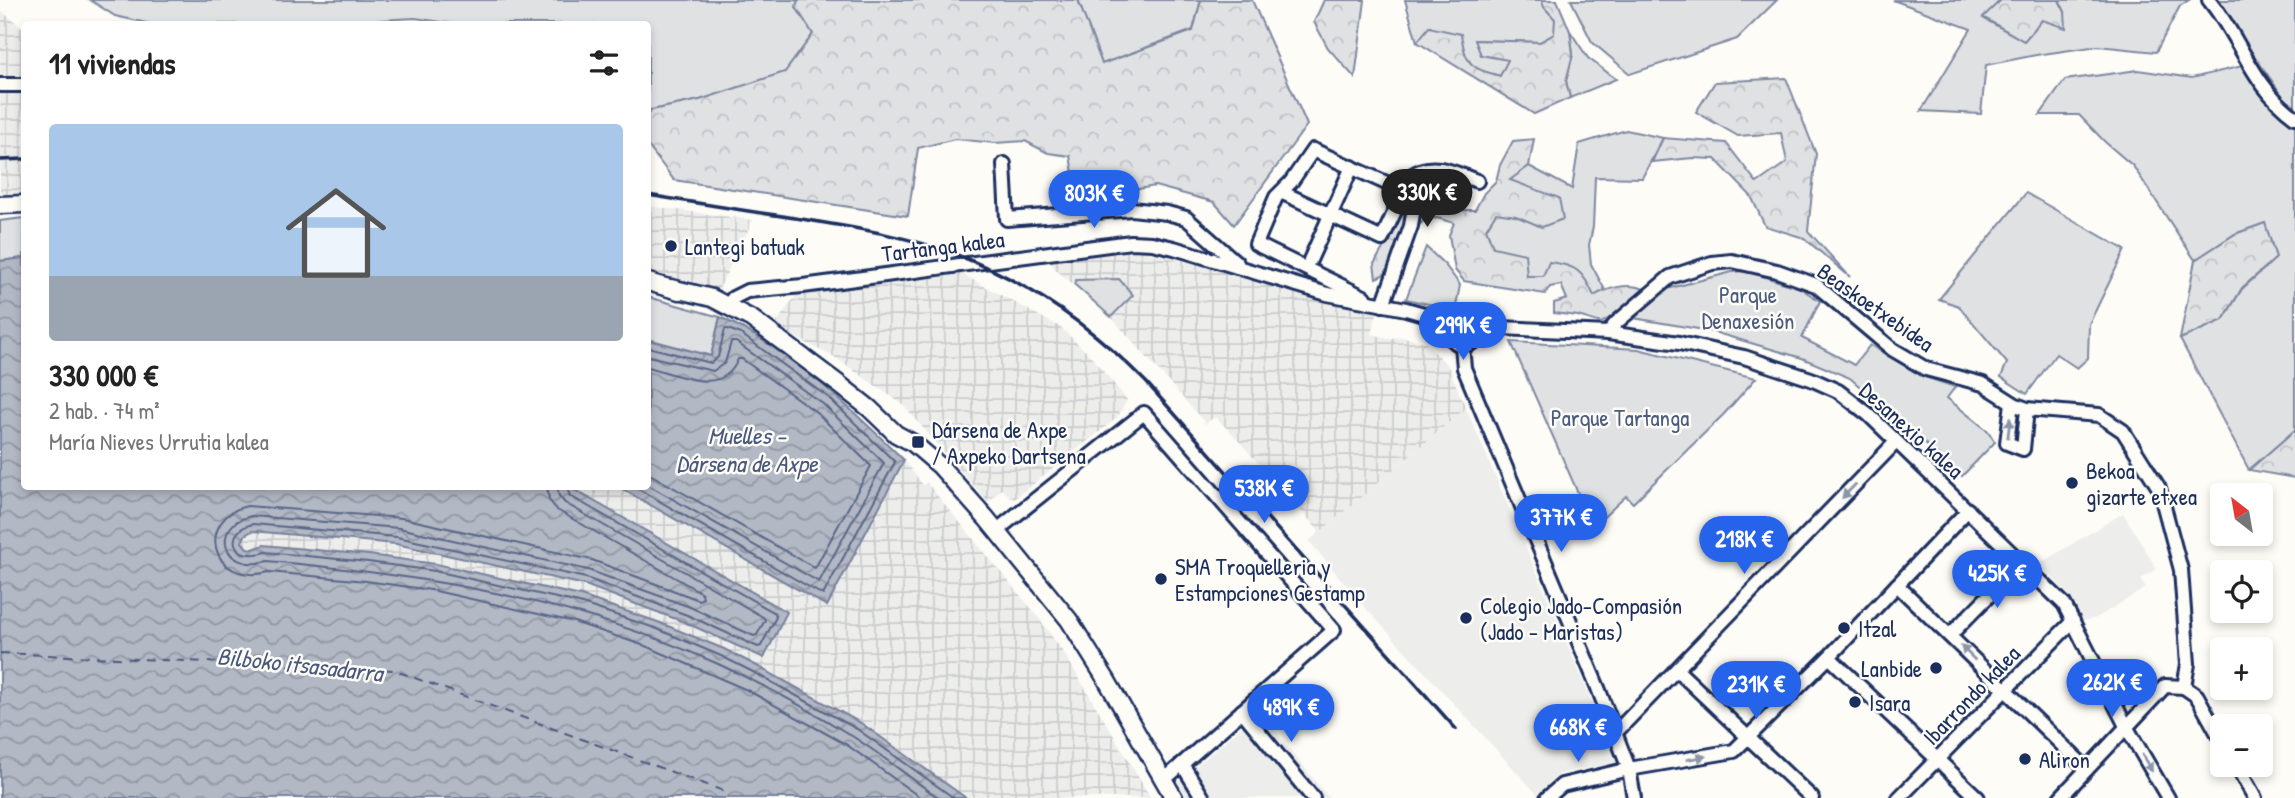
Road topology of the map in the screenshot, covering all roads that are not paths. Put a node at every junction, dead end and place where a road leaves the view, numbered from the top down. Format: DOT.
graph roads {
  1 [pos="2209,0"];
  2 [pos="0,85"];
  3 [pos="21,85"];
  4 [pos="2295,117"];
  5 [pos="1004,164"];
  6 [pos="1352,167"];
  7 [pos="1477,181"];
  8 [pos="1281,192"];
  9 [pos="21,204"];
  10 [pos="0,205"];
  11 [pos="1330,214"];
  12 [pos="1310,260"];
  13 [pos="1237,267"];
  14 [pos="651,283"];
  15 [pos="671,288"];
  16 [pos="1370,302"];
  17 [pos="728,305"];
  18 [pos="1383,305"];
  19 [pos="1452,322"];
  20 [pos="1478,327"];
  21 [pos="1608,333"];
  22 [pos="770,334"];
  23 [pos="1462,345"];
  24 [pos="2012,403"];
  25 [pos="2027,409"];
  26 [pos="1896,442"];
  27 [pos="1968,510"];
  28 [pos="996,531"];
  29 [pos="2021,563"];
  30 [pos="1897,585"];
  31 [pos="2073,621"];
  32 [pos="1950,635"];
  33 [pos="1829,657"];
  34 [pos="1677,670"];
  35 [pos="2184,687"];
  36 [pos="2005,690"];
  37 [pos="1242,711"];
  38 [pos="2210,719"];
  39 [pos="2127,728"];
  40 [pos="1616,732"];
  41 [pos="1749,737"];
  42 [pos="1937,760"];
  43 [pos="1182,764"];
  44 [pos="1629,769"];
  45 [pos="2087,769"];
  46 [pos="2243,777"];
  47 [pos="1164,780"];
  48 [pos="1174,798"];
  49 [pos="1203,798"];
  50 [pos="1313,798"];
  51 [pos="1547,798"];
  52 [pos="1634,798"];
  53 [pos="1812,798"];
  54 [pos="1899,798"];
  55 [pos="1978,798"];
  56 [pos="2060,798"];
  57 [pos="2168,798"];
  58 [pos="2255,798"];
  1 -- 4 [label="street"];
  2 -- 3 [label="street"];
  5 -- 13 [label="street"];
  6 -- 8 [label="street"];
  6 -- 11 [label="street"];
  6 -- 11 [label="street"];
  7 -- 18 [label="street"];
  8 -- 11 [label="street"];
  8 -- 16 [label="street"];
  9 -- 10 [label="main road"];
  11 -- 12 [label="street"];
  13 -- 16 [label="street, Tartanga kalea"];
  13 -- 17 [label="street, Tartanga kalea"];
  14 -- 15 [label="main road"];
  15 -- 17 [label="main road"];
  15 -- 22 [label="main road"];
  16 -- 18 [label="street, Tartanga kalea"];
  17 -- 22 [label="main road"];
  18 -- 19 [label="street, Tartanga kalea"];
  19 -- 20 [label="street"];
  19 -- 23 [label="street"];
  20 -- 21 [label="street, Desanexio kalea"];
  20 -- 23 [label="street"];
  21 -- 24 [label="street, Beaskoetxebidea"];
  21 -- 26 [label="street, Desanexio kalea"];
  22 -- 28 [label="main road"];
  23 -- 40 [label="street"];
  24 -- 25 [label="street, Beaskoetxebidea"];
  25 -- 24 [label="street, one-way"];
  25 -- 35 [label="street, Beaskoetxebidea"];
  26 -- 27 [label="street, Desanexio kalea"];
  26 -- 34 [label="street, one-way"];
  27 -- 29 [label="street, Desanexio kalea"];
  27 -- 30 [label="street"];
  28 -- 37 [label="street"];
  28 -- 47 [label="main road"];
  29 -- 31 [label="street, Desanexio kalea"];
  29 -- 32 [label="street"];
  30 -- 32 [label="street"];
  30 -- 33 [label="street"];
  31 -- 36 [label="street, Ibarrondo kalea"];
  31 -- 39 [label="street, Desanexio kalea"];
  36 -- 32 [label="street, one-way"];
  33 -- 41 [label="street"];
  33 -- 42 [label="street"];
  34 -- 40 [label="street"];
  34 -- 41 [label="street"];
  35 -- 38 [label="street"];
  35 -- 39 [label="street"];
  36 -- 42 [label="street, Ibarrondo kalea"];
  36 -- 45 [label="street"];
  37 -- 43 [label="street"];
  37 -- 50 [label="street"];
  39 -- 45 [label="street"];
  39 -- 57 [label="street, Desanexio kalea, one-way"];
  40 -- 44 [label="street"];
  44 -- 41 [label="street, one-way"];
  41 -- 53 [label="street"];
  42 -- 54 [label="street, Ibarrondo kalea"];
  42 -- 55 [label="street"];
  43 -- 47 [label="street"];
  43 -- 49 [label="street"];
  44 -- 51 [label="street"];
  44 -- 52 [label="street"];
  45 -- 56 [label="street"];
  46 -- 58 [label="street"];
  47 -- 48 [label="main road"];
}
